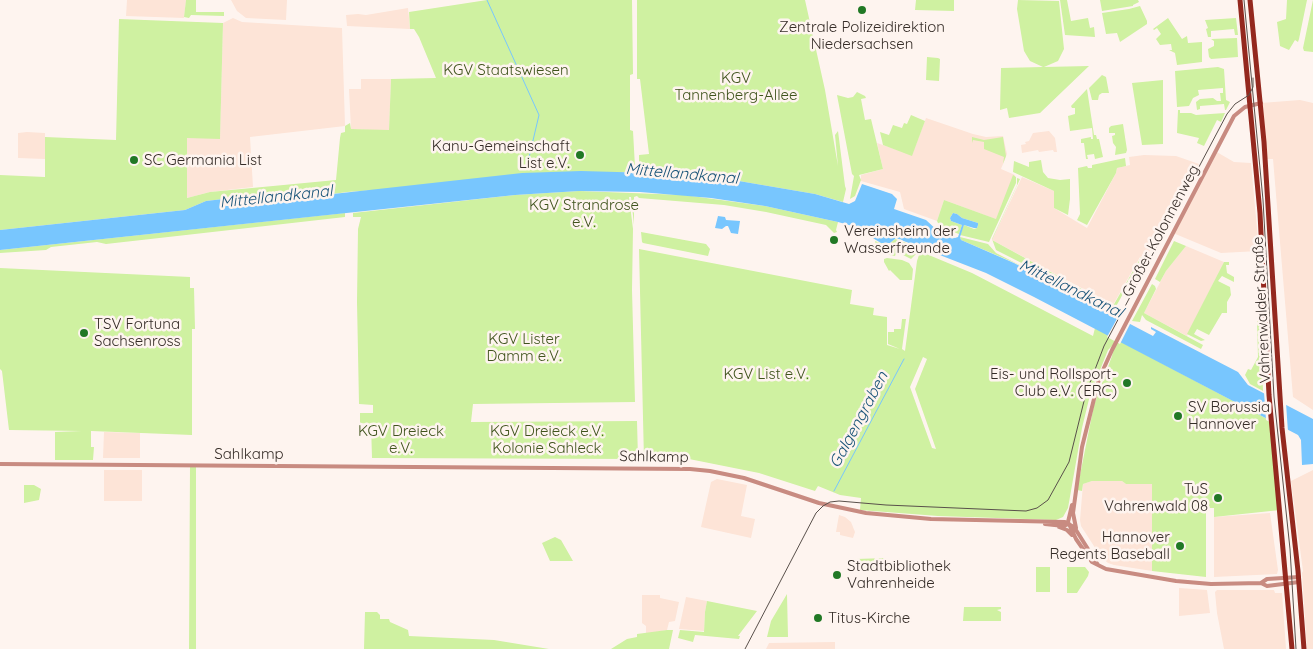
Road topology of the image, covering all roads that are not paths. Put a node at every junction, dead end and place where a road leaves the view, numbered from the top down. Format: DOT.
graph roads {
  1 [pos="1240,0"];
  2 [pos="1250,0"];
  3 [pos="1261,103"];
  4 [pos="1250,104"];
  5 [pos="0,464"];
  6 [pos="1075,494"];
  7 [pos="1071,509"];
  8 [pos="1072,517"];
  9 [pos="1056,524"];
  10 [pos="1069,524"];
  11 [pos="1076,530"];
  12 [pos="1076,539"];
  13 [pos="1098,565"];
  14 [pos="1286,578"];
  15 [pos="1299,580"];
  16 [pos="1261,583"];
  17 [pos="1287,585"];
  18 [pos="1292,649"];
  19 [pos="1304,649"];
  1 -- 4 [label="main road, Vahrenwalder Straße"];
  2 -- 3 [label="main road, Vahrenwalder Straße"];
  3 -- 4 [label="street"];
  3 -- 15 [label="main road, Vahrenwalder Straße"];
  4 -- 6 [label="street, Großer Kolonnenweg"];
  4 -- 14 [label="main road, Vahrenwalder Straße"];
  5 -- 9 [label="street, Sahlkamp"];
  6 -- 7 [label="street, Großer Kolonnenweg"];
  6 -- 8 [label="street, Großer Kolonnenweg"];
  7 -- 9 [label="street"];
  7 -- 10 [label="street, Großer Kolonnenweg"];
  8 -- 10 [label="street, Großer Kolonnenweg"];
  8 -- 11 [label="street, Großer Kolonnenweg"];
  9 -- 10 [label="street, Sahlkamp"];
  9 -- 12 [label="street, Sahlkamp"];
  10 -- 11 [label="street"];
  10 -- 12 [label="street, Sahlkamp"];
  11 -- 13 [label="street"];
  12 -- 13 [label="street, Sahlkamp"];
  13 -- 16 [label="street"];
  14 -- 15 [label="street"];
  14 -- 16 [label="street"];
  14 -- 17 [label="main road, Vahrenwalder Straße"];
  15 -- 17 [label="street"];
  15 -- 19 [label="main road, Vahrenwalder Straße"];
  16 -- 17 [label="street"];
  17 -- 18 [label="main road, Vahrenwalder Straße"];
}
